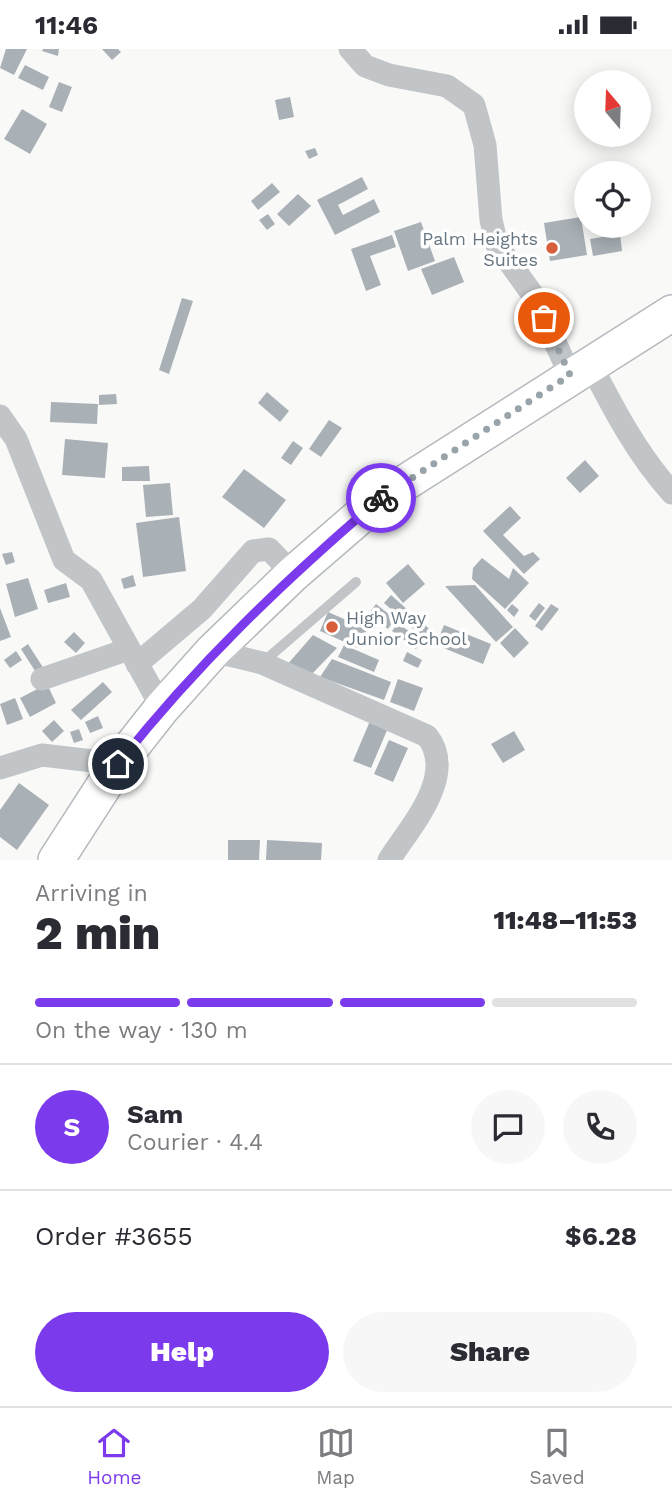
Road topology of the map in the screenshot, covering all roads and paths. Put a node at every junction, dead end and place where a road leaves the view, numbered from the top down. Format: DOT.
graph roads {
  1 [pos="350,49"];
  2 [pos="672,313"];
  3 [pos="580,369"];
  4 [pos="0,416"];
  5 [pos="672,493"];
  6 [pos="293,574"];
  7 [pos="356,582"];
  8 [pos="214,651"];
  9 [pos="133,656"];
  10 [pos="262,663"];
  11 [pos="43,679"];
  12 [pos="162,708"];
  13 [pos="118,764"];
  14 [pos="0,768"];
  15 [pos="56,860"];
  16 [pos="389,860"];
  1 -- 3 [label="street"];
  2 -- 3 [label="main road"];
  3 -- 5 [label="street"];
  3 -- 6 [label="main road"];
  4 -- 9 [label="street"];
  6 -- 8 [label="main road"];
  6 -- 9 [label="street"];
  7 -- 10 [label="lane"];
  8 -- 10 [label="street"];
  8 -- 12 [label="main road"];
  9 -- 11 [label="street"];
  9 -- 12 [label="street"];
  10 -- 16 [label="street"];
  12 -- 13 [label="main road"];
  13 -- 14 [label="street"];
  13 -- 15 [label="main road"];
}
